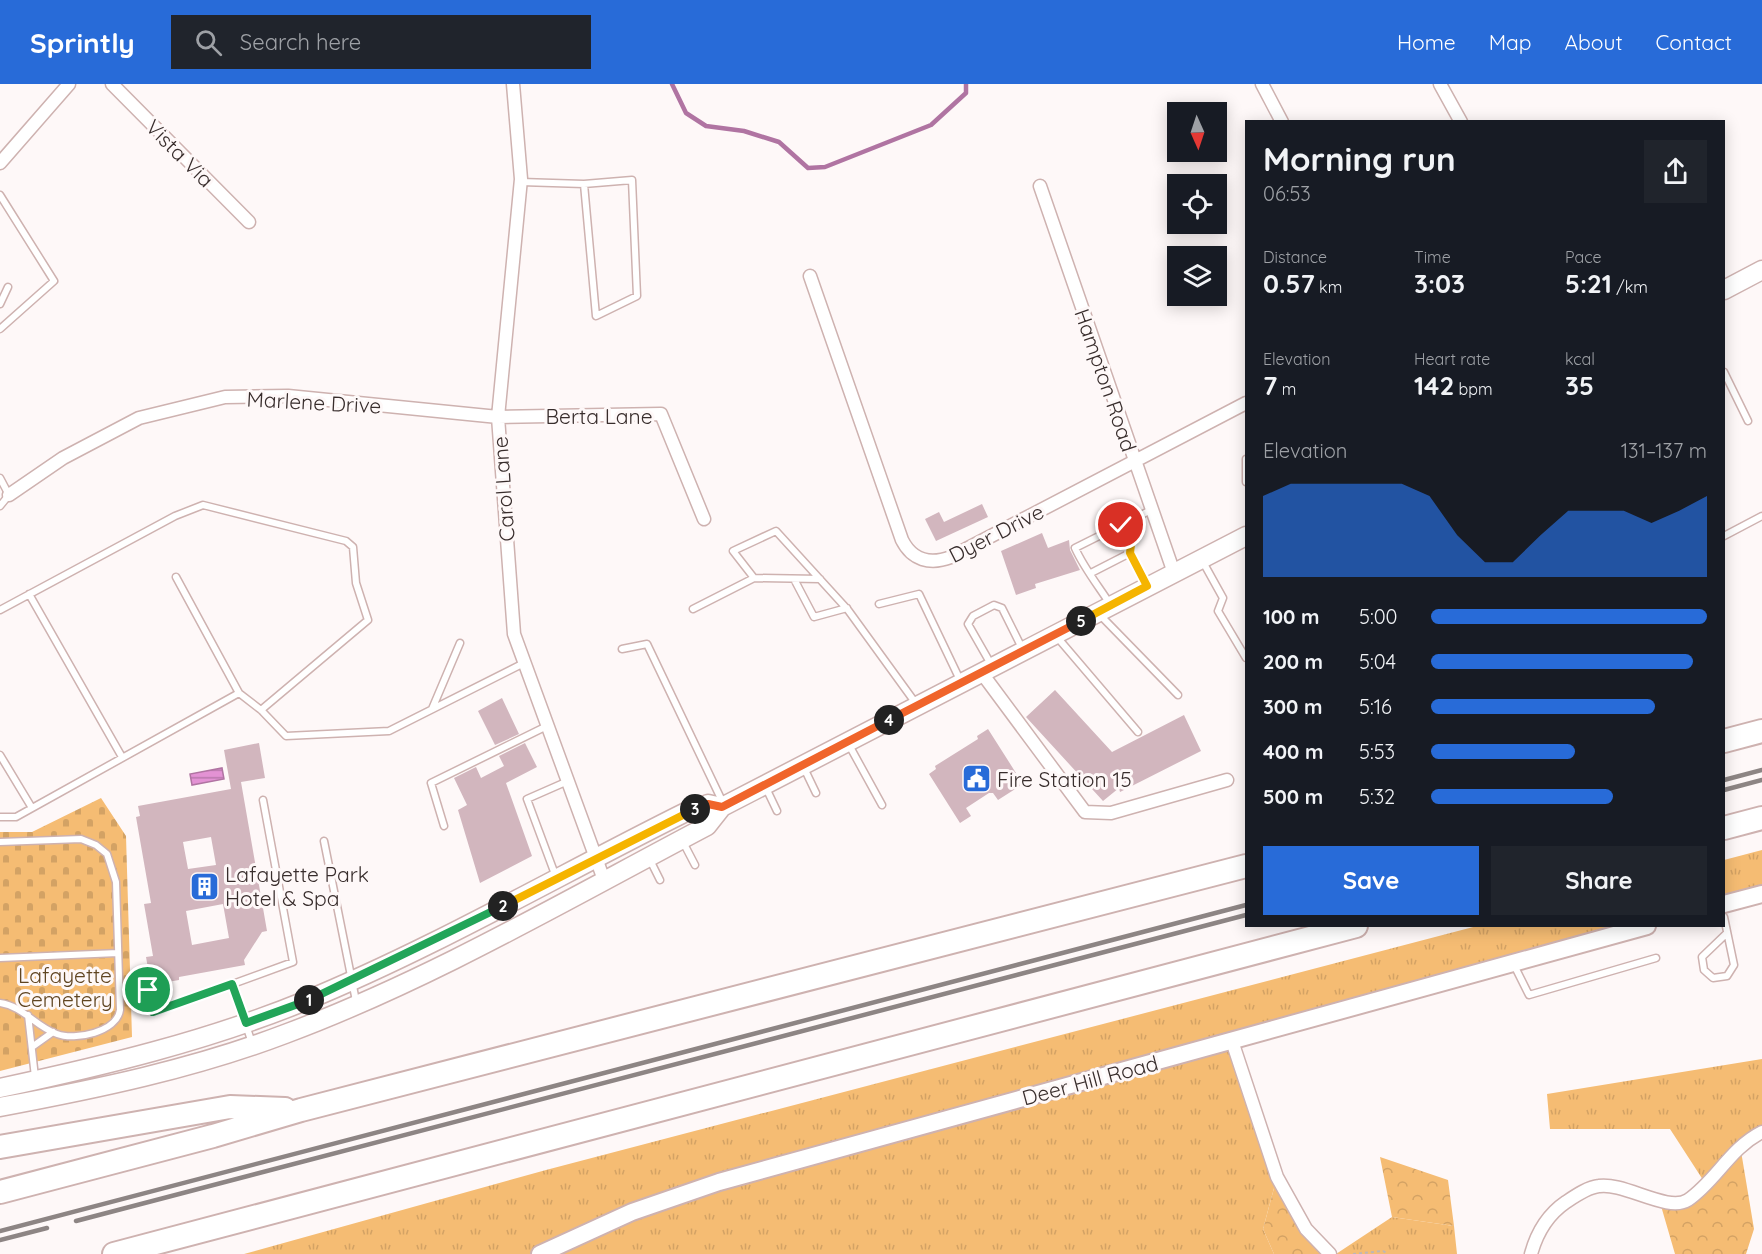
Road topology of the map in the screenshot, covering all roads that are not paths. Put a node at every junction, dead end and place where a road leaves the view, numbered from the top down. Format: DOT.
graph roads {
  1 [pos="69,84"];
  2 [pos="112,84"];
  3 [pos="513,84"];
  4 [pos="1262,84"];
  5 [pos="1440,84"];
  6 [pos="1281,120"];
  7 [pos="1460,120"];
  8 [pos="0,163"];
  9 [pos="521,182"];
  10 [pos="584,184"];
  11 [pos="1040,186"];
  12 [pos="0,195"];
  13 [pos="249,222"];
  14 [pos="1762,270"];
  15 [pos="810,276"];
  16 [pos="8,287"];
  17 [pos="1725,289"];
  18 [pos="0,304"];
  19 [pos="0,329"];
  20 [pos="1725,374"];
  21 [pos="1245,404"];
  22 [pos="498,417"];
  23 [pos="1748,421"];
  24 [pos="1134,462"];
  25 [pos="0,477"];
  26 [pos="9,495"];
  27 [pos="0,506"];
  28 [pos="1151,510"];
  29 [pos="1762,516"];
  30 [pos="704,519"];
  31 [pos="1121,525"];
  32 [pos="1725,535"];
  33 [pos="1245,537"];
  34 [pos="1130,553"];
  35 [pos="1201,559"];
  36 [pos="1091,573"];
  37 [pos="1173,573"];
  38 [pos="176,577"];
  39 [pos="754,578"];
  40 [pos="794,579"];
  41 [pos="820,579"];
  42 [pos="1147,586"];
  43 [pos="29,594"];
  44 [pos="879,604"];
  45 [pos="847,608"];
  46 [pos="693,609"];
  47 [pos="1104,609"];
  48 [pos="0,610"];
  49 [pos="1054,634"];
  50 [pos="460,643"];
  51 [pos="622,649"];
  52 [pos="1023,651"];
  53 [pos="1245,656"];
  54 [pos="525,663"];
  55 [pos="987,669"];
  56 [pos="961,682"];
  57 [pos="239,693"];
  58 [pos="1178,695"];
  59 [pos="917,705"];
  60 [pos="432,709"];
  61 [pos="261,710"];
  62 [pos="548,726"];
  63 [pos="1762,730"];
  64 [pos="1138,732"];
  65 [pos="1725,741"];
  66 [pos="847,742"];
  67 [pos="0,755"];
  68 [pos="122,758"];
  69 [pos="802,765"];
  70 [pos="568,780"];
  71 [pos="1227,780"];
  72 [pos="764,785"];
  73 [pos="816,793"];
  74 [pos="263,800"];
  75 [pos="882,805"];
  76 [pos="723,806"];
  77 [pos="32,808"];
  78 [pos="777,811"];
  79 [pos="0,817"];
  80 [pos="1762,818"];
  81 [pos="444,826"];
  82 [pos="1725,828"];
  83 [pos="682,839"];
  84 [pos="324,841"];
  85 [pos="0,842"];
  86 [pos="596,856"];
  87 [pos="648,856"];
  88 [pos="694,865"];
  89 [pos="1245,866"];
  90 [pos="556,878"];
  91 [pos="604,880"];
  92 [pos="660,880"];
  93 [pos="1762,894"];
  94 [pos="1725,904"];
  95 [pos="1725,922"];
  96 [pos="1352,927"];
  97 [pos="1643,927"];
  98 [pos="1727,933"];
  99 [pos="118,953"];
  100 [pos="0,958"];
  101 [pos="1656,958"];
  102 [pos="1512,963"];
  103 [pos="350,981"];
  104 [pos="232,984"];
  105 [pos="148,990"];
  106 [pos="0,1003"];
  107 [pos="357,1005"];
  108 [pos="28,1015"];
  109 [pos="246,1023"];
  110 [pos="53,1032"];
  111 [pos="1232,1041"];
  112 [pos="253,1046"];
  113 [pos="32,1047"];
  114 [pos="35,1081"];
  115 [pos="0,1089"];
  116 [pos="0,1107"];
  117 [pos="301,1110"];
  118 [pos="1762,1132"];
  119 [pos="0,1147"];
  120 [pos="0,1192"];
  121 [pos="114,1254"];
  122 [pos="540,1254"];
  123 [pos="1330,1254"];
  124 [pos="1531,1254"];
  1 -- 8 [label="street"];
  2 -- 13 [label="street, Vista Via"];
  3 -- 9 [label="street, Carol Lane"];
  4 -- 6 [label="street"];
  5 -- 7 [label="street"];
  9 -- 10 [label="lane"];
  9 -- 22 [label="street, Carol Lane"];
  10 -- 10 [label="lane"];
  11 -- 24 [label="street, Hampton Road"];
  12 -- 19 [label="lane"];
  14 -- 17 [label="main road"];
  15 -- 24 [label="street, Dyer Drive"];
  16 -- 18 [label="lane"];
  20 -- 23 [label="lane"];
  21 -- 24 [label="street, Dyer Drive"];
  22 -- 26 [label="street, Marlene Drive"];
  22 -- 30 [label="street, Berta Lane"];
  22 -- 54 [label="street, Carol Lane"];
  24 -- 28 [label="street, Hampton Road"];
  25 -- 26 [label="lane"];
  26 -- 27 [label="lane"];
  28 -- 31 [label="lane"];
  28 -- 37 [label="street, Hampton Road"];
  29 -- 32 [label="lane"];
  31 -- 34 [label="lane"];
  31 -- 36 [label="lane"];
  33 -- 35 [label="main road"];
  34 -- 36 [label="lane"];
  34 -- 42 [label="lane"];
  35 -- 37 [label="main road"];
  35 -- 53 [label="lane"];
  36 -- 47 [label="lane"];
  37 -- 42 [label="main road"];
  38 -- 57 [label="lane"];
  39 -- 40 [label="lane"];
  39 -- 41 [label="lane"];
  39 -- 46 [label="lane"];
  40 -- 41 [label="lane"];
  40 -- 45 [label="lane"];
  41 -- 45 [label="lane"];
  42 -- 47 [label="main road"];
  43 -- 48 [label="lane"];
  43 -- 61 [label="lane"];
  43 -- 68 [label="lane"];
  44 -- 56 [label="lane"];
  45 -- 59 [label="lane"];
  47 -- 49 [label="main road"];
  47 -- 58 [label="lane"];
  49 -- 52 [label="main road"];
  49 -- 64 [label="lane"];
  50 -- 60 [label="lane"];
  51 -- 76 [label="lane"];
  52 -- 55 [label="main road"];
  52 -- 55 [label="lane"];
  54 -- 60 [label="lane"];
  54 -- 62 [label="street, Carol Lane"];
  55 -- 56 [label="main road"];
  55 -- 71 [label="street"];
  56 -- 59 [label="main road"];
  57 -- 61 [label="lane"];
  57 -- 68 [label="lane"];
  59 -- 66 [label="main road"];
  60 -- 61 [label="lane"];
  62 -- 70 [label="street, Carol Lane"];
  62 -- 81 [label="lane"];
  63 -- 65 [label="highway"];
  66 -- 69 [label="main road"];
  66 -- 75 [label="lane"];
  67 -- 77 [label="lane"];
  68 -- 77 [label="lane"];
  69 -- 72 [label="main road"];
  69 -- 73 [label="lane"];
  70 -- 86 [label="street, Carol Lane"];
  70 -- 90 [label="lane"];
  72 -- 76 [label="main road"];
  72 -- 78 [label="lane"];
  74 -- 104 [label="lane"];
  76 -- 83 [label="main road"];
  76 -- 86 [label="main road"];
  77 -- 79 [label="lane"];
  80 -- 82 [label="highway"];
  83 -- 87 [label="main road"];
  83 -- 88 [label="lane"];
  84 -- 103 [label="lane"];
  85 -- 99 [label="lane"];
  86 -- 90 [label="main road"];
  86 -- 91 [label="street, Carol Lane"];
  87 -- 91 [label="main road"];
  87 -- 92 [label="lane"];
  89 -- 117 [label="highway"];
  90 -- 103 [label="main road"];
  91 -- 107 [label="main road"];
  93 -- 94 [label="street"];
  95 -- 98 [label="lane"];
  96 -- 121 [label="highway"];
  97 -- 102 [label="street, Deer Hill Road"];
  98 -- 98 [label="lane"];
  99 -- 100 [label="lane"];
  99 -- 110 [label="lane"];
  101 -- 102 [label="lane"];
  102 -- 111 [label="street, Deer Hill Road"];
  103 -- 107 [label="lane"];
  103 -- 109 [label="main road"];
  104 -- 105 [label="lane"];
  104 -- 109 [label="lane"];
  106 -- 108 [label="lane"];
  107 -- 112 [label="main road"];
  108 -- 110 [label="lane"];
  108 -- 113 [label="lane"];
  109 -- 112 [label="lane"];
  109 -- 114 [label="main road"];
  110 -- 113 [label="lane"];
  111 -- 122 [label="street, Deer Hill Road"];
  111 -- 123 [label="street"];
  112 -- 116 [label="main road"];
  113 -- 114 [label="lane"];
  114 -- 115 [label="main road"];
  117 -- 119 [label="highway"];
  117 -- 120 [label="highway"];
  118 -- 124 [label="street"];
}
